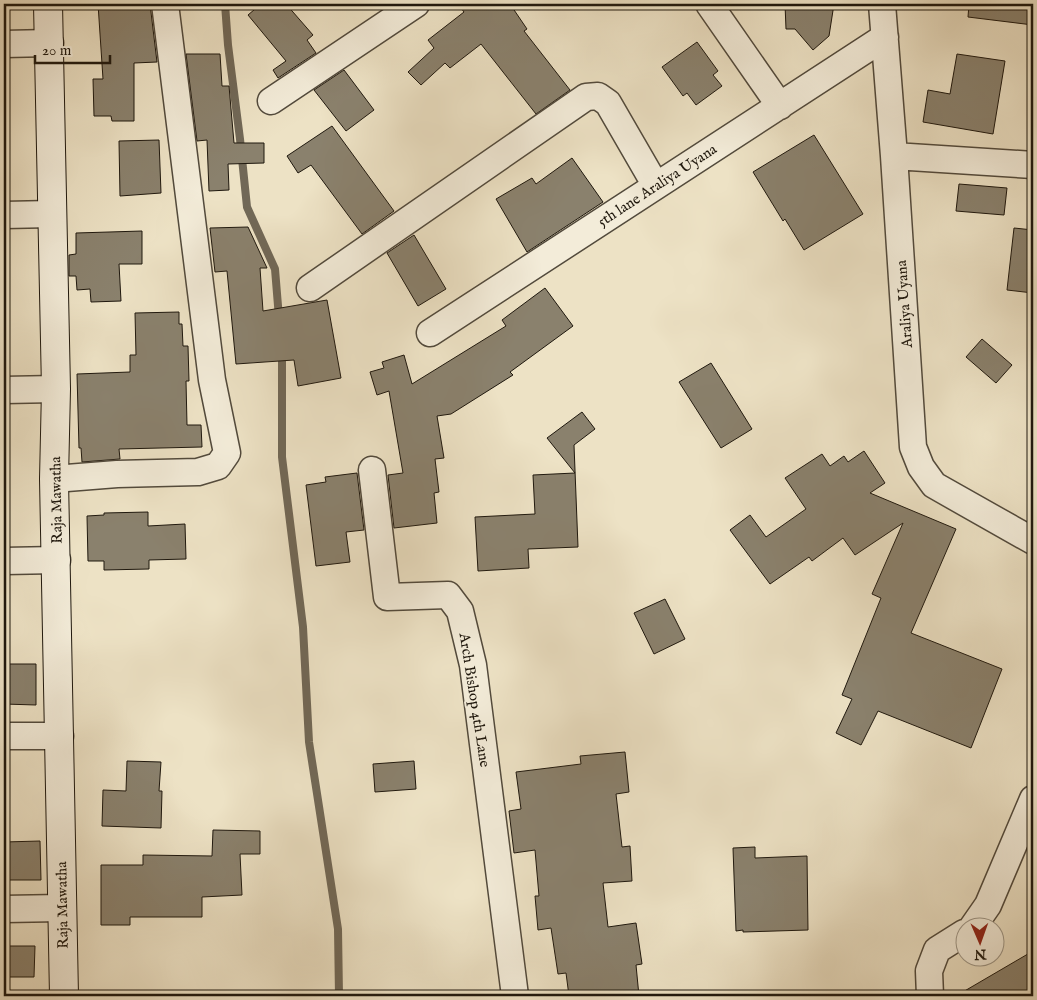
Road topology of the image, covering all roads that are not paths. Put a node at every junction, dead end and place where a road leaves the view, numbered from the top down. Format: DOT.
graph roads {
  1 [pos="48,4"];
  2 [pos="165,4"];
  3 [pos="416,4"];
  4 [pos="709,4"];
  5 [pos="882,4"];
  6 [pos="885,37"];
  7 [pos="50,43"];
  8 [pos="4,44"];
  9 [pos="271,101"];
  10 [pos="780,106"];
  11 [pos="894,156"];
  12 [pos="1033,165"];
  13 [pos="656,186"];
  14 [pos="52,214"];
  15 [pos="4,215"];
  16 [pos="310,288"];
  17 [pos="430,332"];
  18 [pos="56,389"];
  19 [pos="4,390"];
  20 [pos="372,470"];
  21 [pos="54,479"];
  22 [pos="1033,541"];
  23 [pos="57,560"];
  24 [pos="4,561"];
  25 [pos="4,736"];
  26 [pos="60,736"];
  27 [pos="1033,799"];
  28 [pos="62,908"];
  29 [pos="4,909"];
  30 [pos="979,918"];
  31 [pos="954,939"];
  32 [pos="64,996"];
  33 [pos="515,996"];
  34 [pos="930,996"];
  1 -- 7 [label="street, Raja Mawatha"];
  2 -- 21 [label="street"];
  3 -- 9 [label="street"];
  4 -- 10 [label="street"];
  5 -- 6 [label="street, Araliya Uyana"];
  6 -- 10 [label="street, 5th lane Araliya Uyana"];
  6 -- 11 [label="street, Araliya Uyana"];
  7 -- 8 [label="street"];
  7 -- 14 [label="street, Raja Mawatha"];
  10 -- 13 [label="street, 5th lane Araliya Uyana"];
  11 -- 12 [label="street"];
  11 -- 22 [label="street, Araliya Uyana"];
  13 -- 16 [label="street"];
  13 -- 17 [label="street, 5th lane Araliya Uyana"];
  14 -- 15 [label="street"];
  14 -- 18 [label="street, Raja Mawatha"];
  18 -- 19 [label="street"];
  18 -- 21 [label="street, Raja Mawatha"];
  20 -- 33 [label="street, Arch Bishop 4th Lane"];
  21 -- 23 [label="street, Raja Mawatha"];
  23 -- 24 [label="street"];
  23 -- 26 [label="street, Raja Mawatha"];
  25 -- 26 [label="street"];
  26 -- 28 [label="street, Raja Mawatha"];
  27 -- 30 [label="street"];
  28 -- 29 [label="street"];
  28 -- 32 [label="street, Raja Mawatha"];
  31 -- 34 [label="street"];
}
